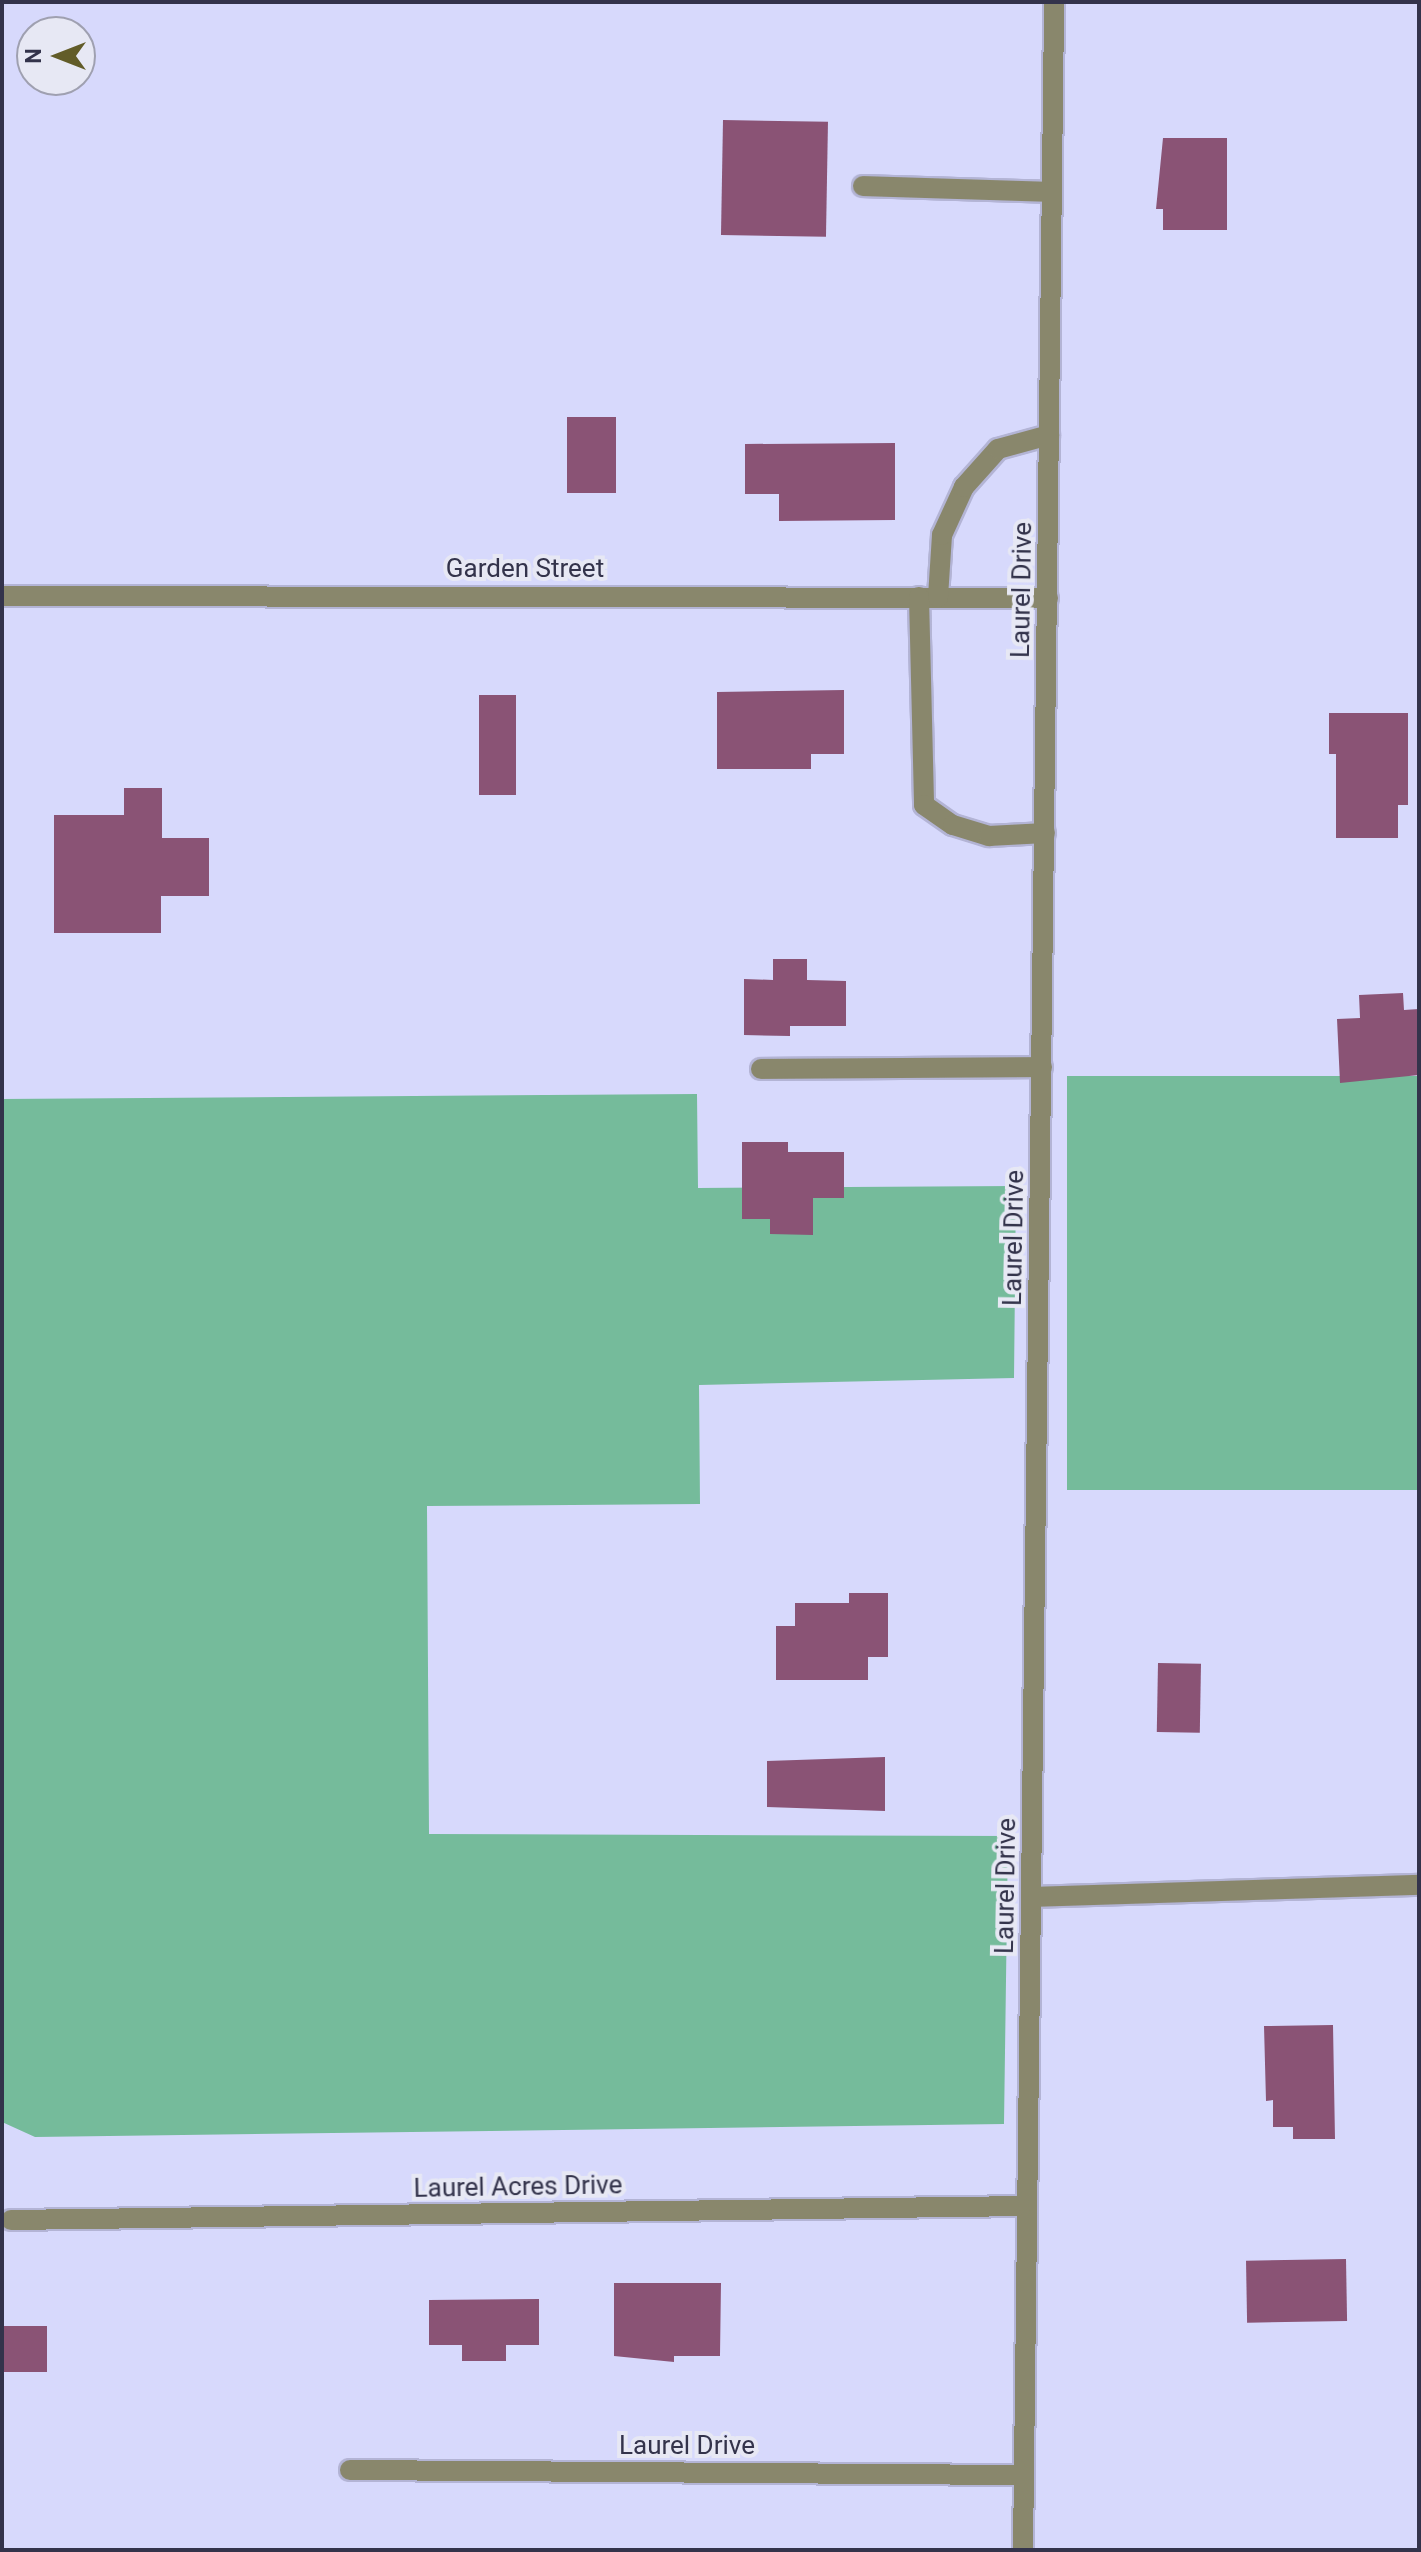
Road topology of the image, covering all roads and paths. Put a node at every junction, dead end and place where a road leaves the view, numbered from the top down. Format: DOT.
graph roads {
  1 [pos="1054,2"];
  2 [pos="863,186"];
  3 [pos="1052,192"];
  4 [pos="1049,435"];
  5 [pos="2,596"];
  6 [pos="928,597"];
  7 [pos="1048,598"];
  8 [pos="1045,833"];
  9 [pos="1042,1067"];
  10 [pos="761,1069"];
  11 [pos="1419,1885"];
  12 [pos="1032,1897"];
  13 [pos="1026,2206"];
  14 [pos="11,2220"];
  15 [pos="350,2470"];
  16 [pos="1023,2475"];
  17 [pos="1023,2550"];
  1 -- 3 [label="street, Laurel Drive"];
  2 -- 3 [label="street"];
  3 -- 4 [label="street, Laurel Drive"];
  4 -- 6 [label="street"];
  4 -- 7 [label="street, Laurel Drive"];
  5 -- 6 [label="street, Garden Street"];
  6 -- 7 [label="street, Garden Street"];
  6 -- 8 [label="street"];
  7 -- 8 [label="street, Laurel Drive"];
  8 -- 9 [label="street, Laurel Drive"];
  9 -- 10 [label="street"];
  9 -- 12 [label="street, Laurel Drive"];
  11 -- 12 [label="street"];
  12 -- 13 [label="street, Laurel Drive"];
  13 -- 14 [label="street, Laurel Acres Drive"];
  13 -- 16 [label="street, Laurel Drive"];
  15 -- 16 [label="street, Laurel Drive"];
  16 -- 17 [label="street, Laurel Drive"];
}
